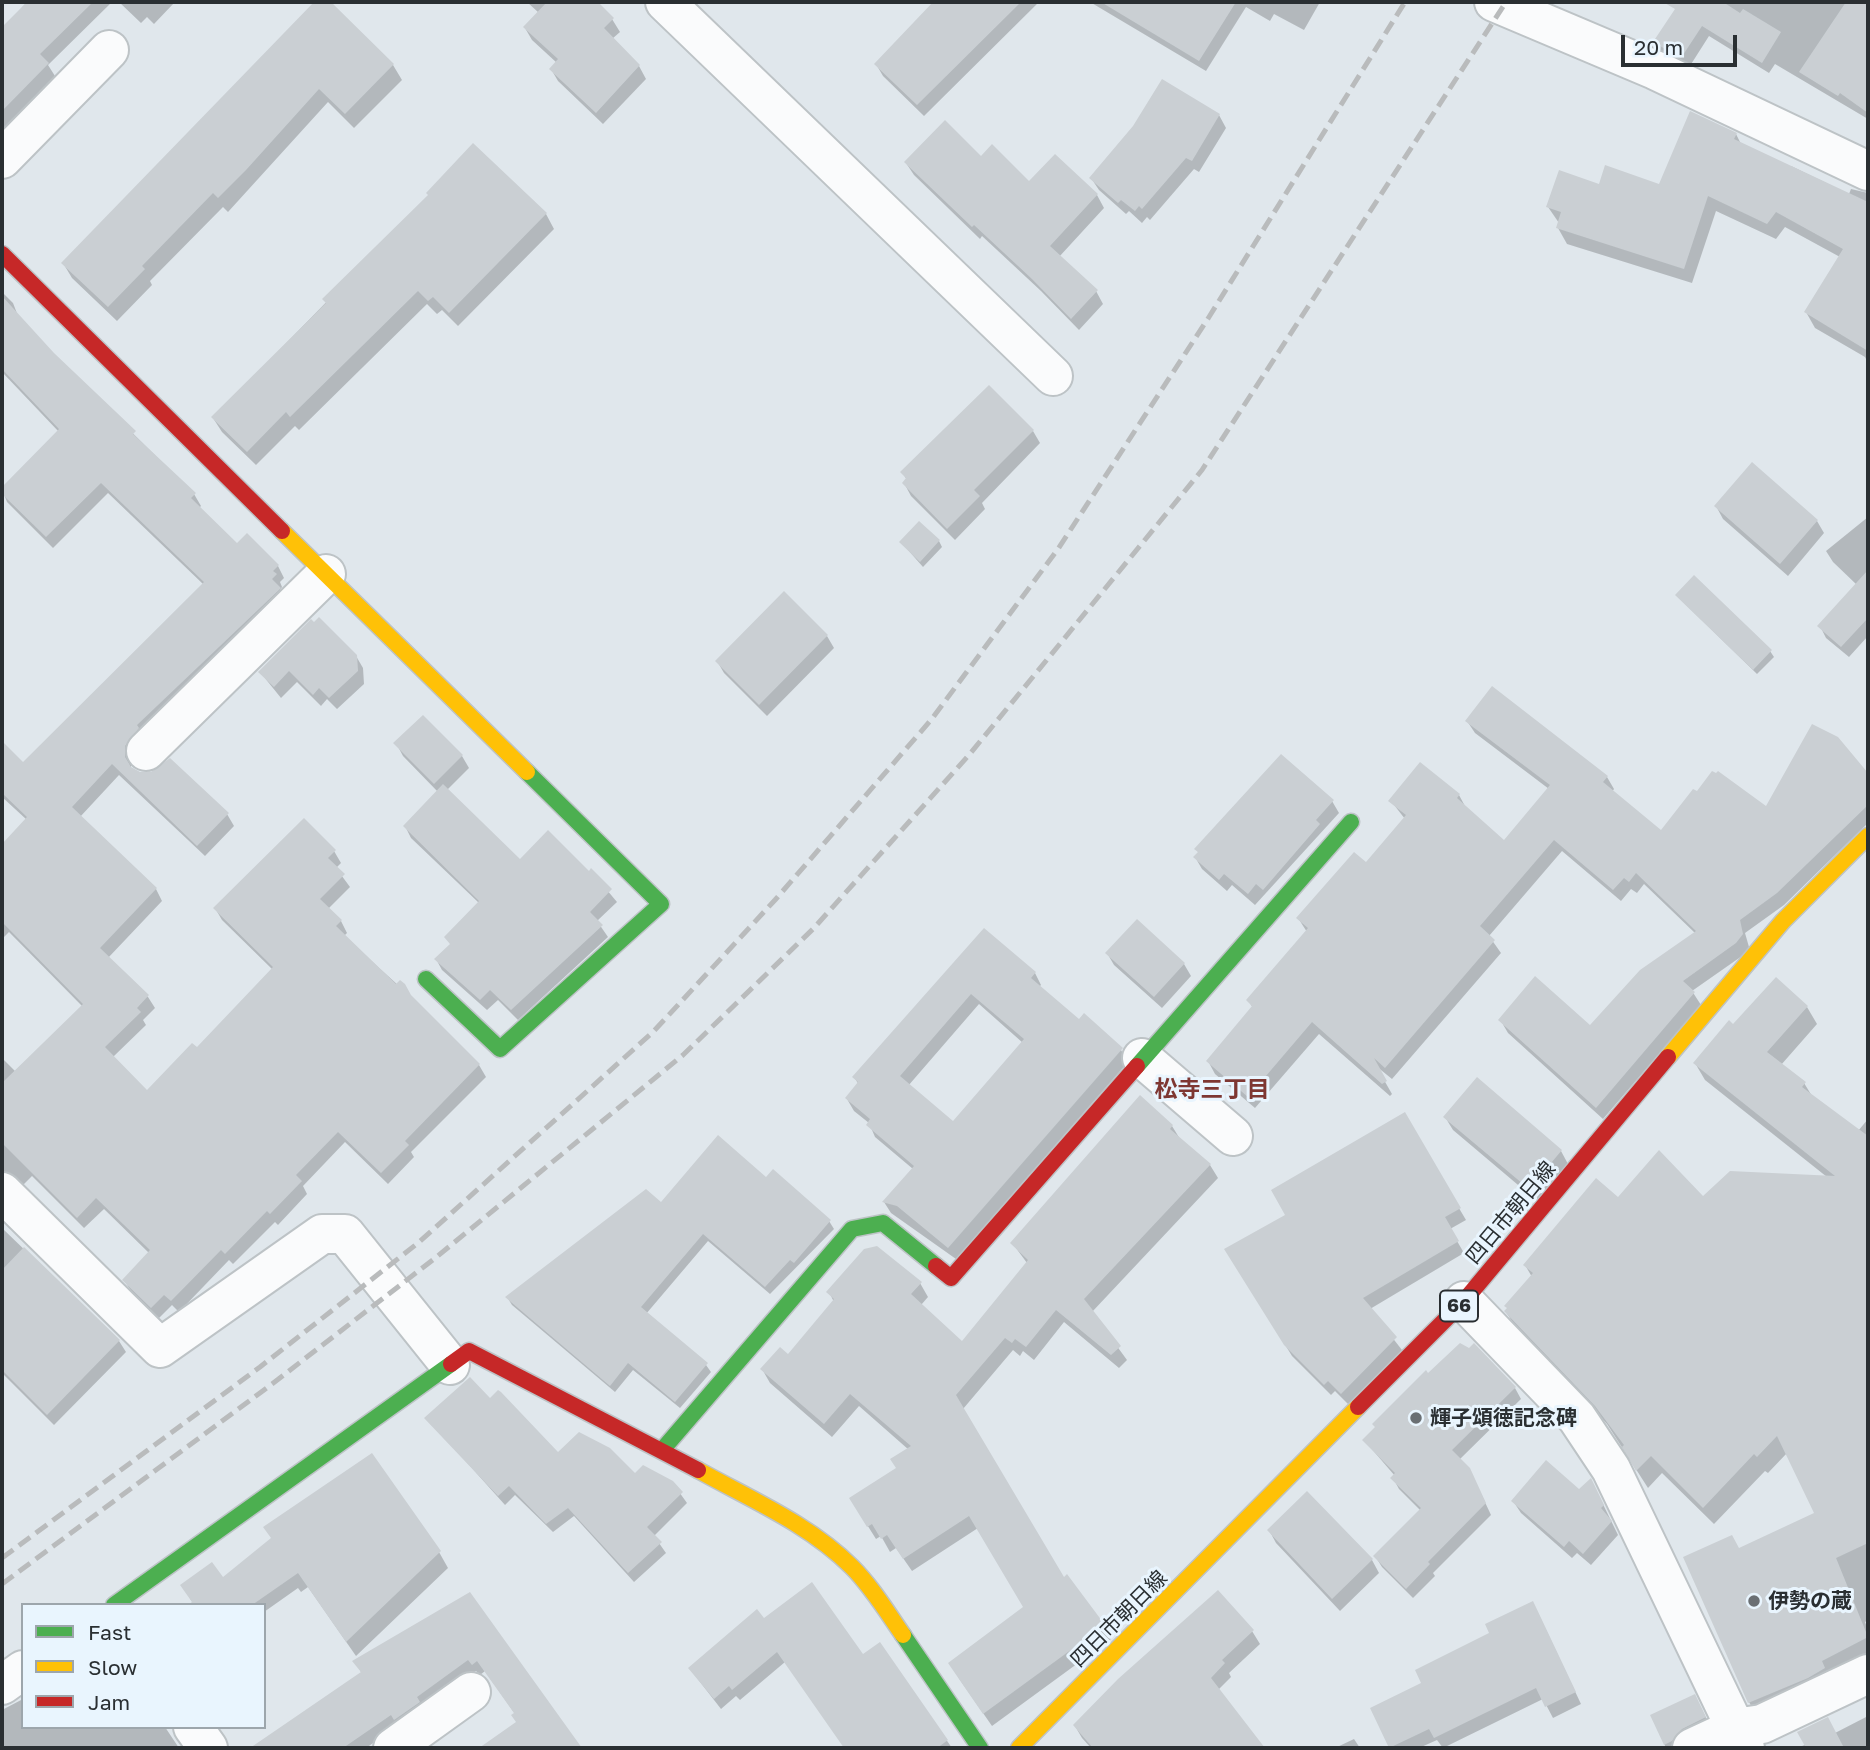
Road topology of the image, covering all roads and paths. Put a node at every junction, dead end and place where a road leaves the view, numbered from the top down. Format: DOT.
graph roads {
  1 [pos="665,2"];
  2 [pos="1494,2"];
  3 [pos="108,50"];
  4 [pos="2,159"];
  5 [pos="1868,171"];
  6 [pos="2,254"];
  7 [pos="1053,376"];
  8 [pos="326,574"];
  9 [pos="146,751"];
  10 [pos="1351,822"];
  11 [pos="1868,836"];
  12 [pos="426,979"];
  13 [pos="1142,1058"];
  14 [pos="1233,1136"];
  15 [pos="2,1192"];
  16 [pos="1464,1301"];
  17 [pos="450,1365"];
  18 [pos="663,1450"];
  19 [pos="117,1603"];
  20 [pos="21,1671"];
  21 [pos="1868,1674"];
  22 [pos="2,1685"];
  23 [pos="471,1692"];
  24 [pos="195,1729"];
  25 [pos="1740,1738"];
  26 [pos="208,1748"];
  27 [pos="393,1748"];
  28 [pos="980,1748"];
  29 [pos="1020,1748"];
  30 [pos="1692,1748"];
  1 -- 7 [label="street"];
  2 -- 5 [label="street"];
  3 -- 4 [label="street"];
  6 -- 8 [label="street"];
  8 -- 9 [label="street"];
  8 -- 12 [label="street"];
  10 -- 13 [label="street"];
  11 -- 16 [label="street, 四日市朝日線 / 66"];
  13 -- 14 [label="street"];
  13 -- 18 [label="street"];
  15 -- 17 [label="street"];
  16 -- 25 [label="street"];
  16 -- 29 [label="street, 四日市朝日線 / 66"];
  17 -- 18 [label="street"];
  17 -- 19 [label="street"];
  18 -- 28 [label="street"];
  20 -- 22 [label="street"];
  21 -- 25 [label="street"];
  23 -- 27 [label="street"];
  24 -- 26 [label="street"];
  25 -- 30 [label="street"];
}
